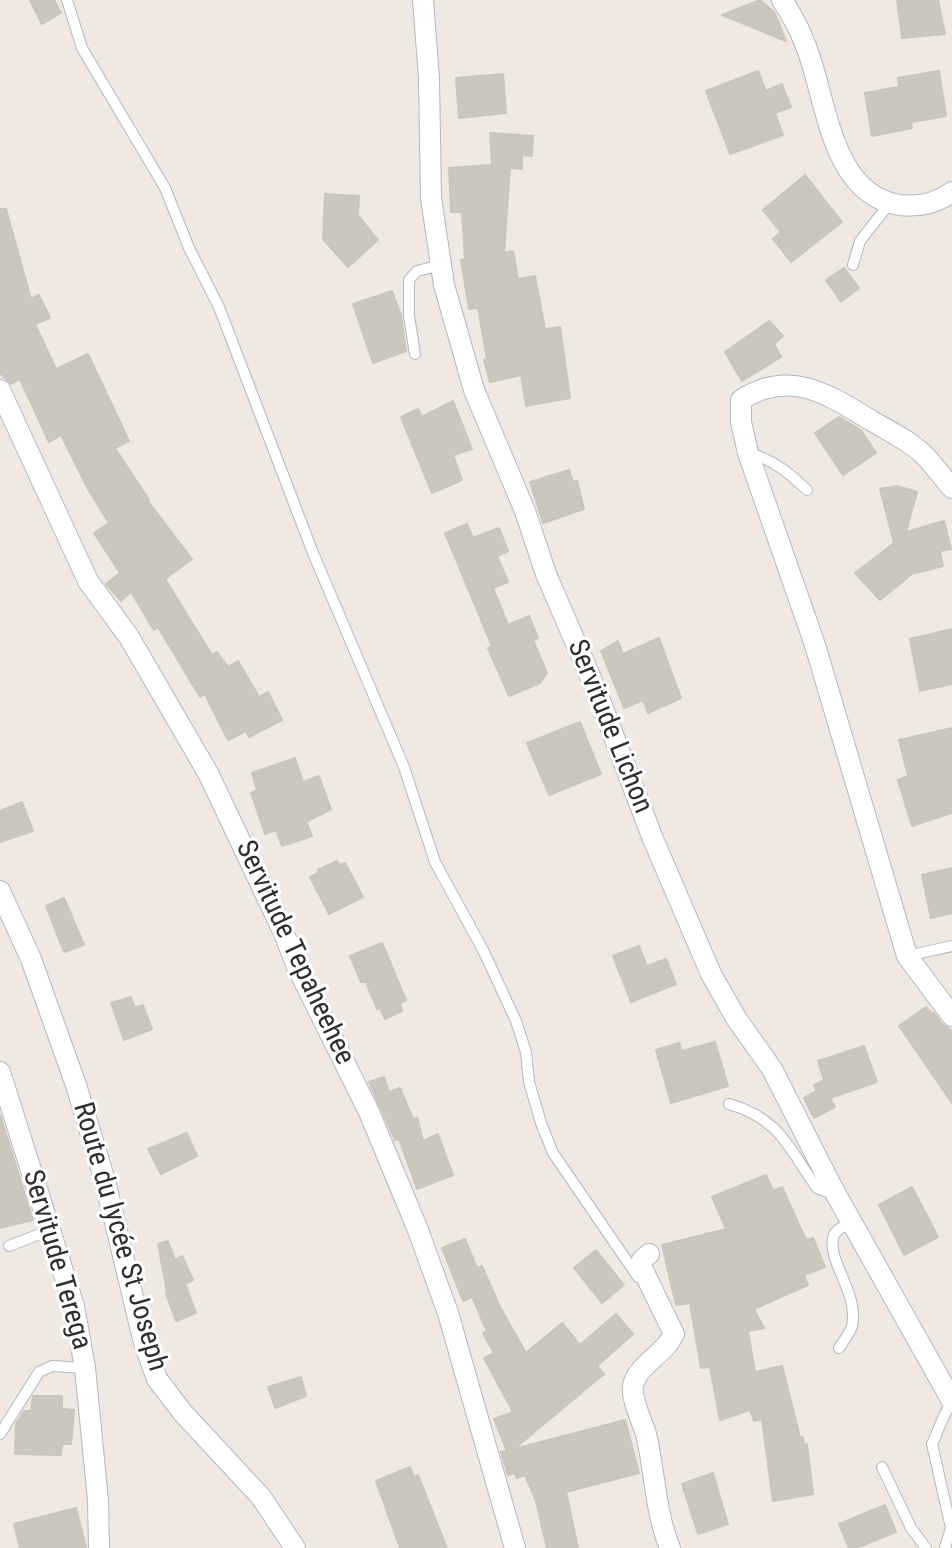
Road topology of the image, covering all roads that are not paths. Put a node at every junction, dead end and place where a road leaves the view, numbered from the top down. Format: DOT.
graph roads {
  1 [pos="67,0"];
  2 [pos="423,0"];
  3 [pos="782,0"];
  4 [pos="952,192"];
  5 [pos="890,203"];
  6 [pos="441,265"];
  7 [pos="853,265"];
  8 [pos="415,354"];
  9 [pos="0,390"];
  10 [pos="748,453"];
  11 [pos="952,488"];
  12 [pos="807,490"];
  13 [pos="0,891"];
  14 [pos="952,946"];
  15 [pos="907,956"];
  16 [pos="952,1016"];
  17 [pos="0,1072"];
  18 [pos="729,1104"];
  19 [pos="6,1110"];
  20 [pos="833,1189"];
  21 [pos="851,1221"];
  22 [pos="50,1230"];
  23 [pos="9,1246"];
  24 [pos="886,1253"];
  25 [pos="649,1254"];
  26 [pos="885,1282"];
  27 [pos="672,1338"];
  28 [pos="839,1348"];
  29 [pos="85,1368"];
  30 [pos="952,1402"];
  31 [pos="0,1434"];
  32 [pos="882,1467"];
  33 [pos="99,1548"];
  34 [pos="295,1548"];
  35 [pos="515,1548"];
  36 [pos="670,1548"];
  37 [pos="926,1548"];
  38 [pos="945,1548"];
  1 -- 27 [label="lane"];
  2 -- 6 [label="street, Servitude Lichon"];
  3 -- 5 [label="street"];
  4 -- 5 [label="street"];
  5 -- 7 [label="lane"];
  6 -- 8 [label="lane"];
  6 -- 20 [label="street, Servitude Lichon"];
  9 -- 35 [label="street, Servitude Tepaheehee"];
  10 -- 11 [label="street"];
  10 -- 12 [label="lane"];
  10 -- 15 [label="street"];
  13 -- 34 [label="street, Route du lycée St Joseph"];
  14 -- 15 [label="lane"];
  15 -- 16 [label="street"];
  17 -- 19 [label="street, Servitude Terega"];
  18 -- 20 [label="lane"];
  19 -- 22 [label="street, Servitude Terega"];
  20 -- 21 [label="street, Servitude Lichon"];
  21 -- 26 [label="street, Servitude Lichon"];
  21 -- 28 [label="lane"];
  22 -- 23 [label="lane"];
  22 -- 29 [label="street, Servitude Terega"];
  24 -- 26 [label="street"];
  25 -- 27 [label="street"];
  26 -- 30 [label="street, Servitude Lichon"];
  27 -- 36 [label="street"];
  29 -- 31 [label="lane"];
  29 -- 33 [label="street, Servitude Terega"];
  30 -- 38 [label="lane"];
  32 -- 37 [label="lane"];
}
